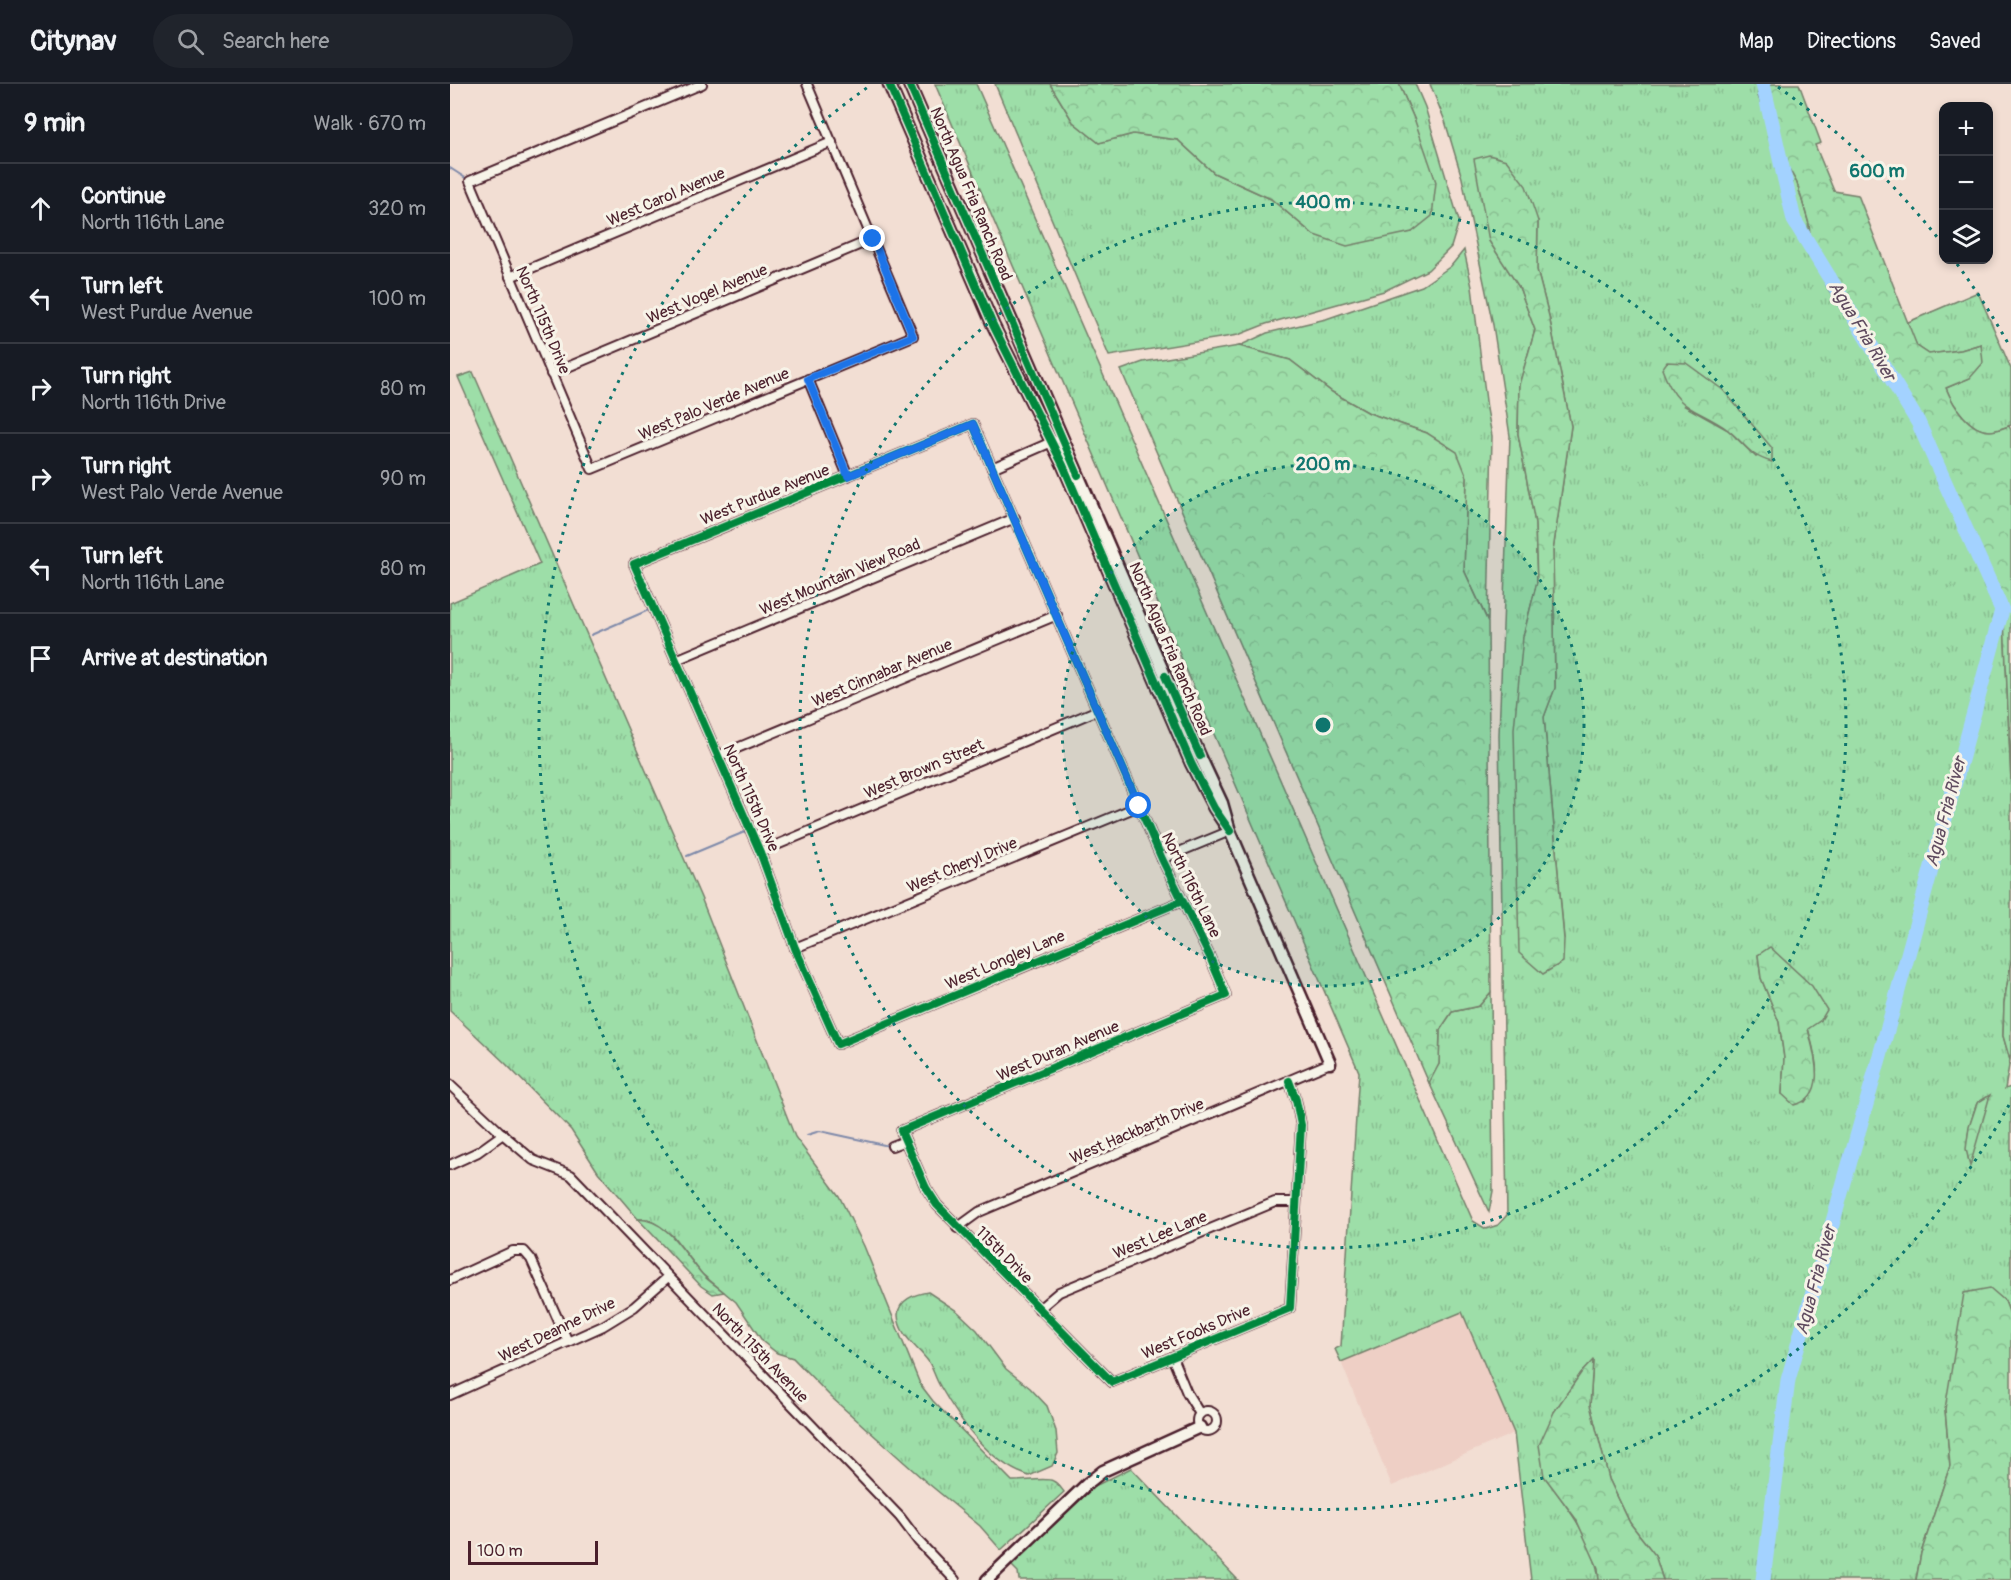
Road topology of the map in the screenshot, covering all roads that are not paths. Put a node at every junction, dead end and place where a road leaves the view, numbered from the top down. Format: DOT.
graph roads {
  1 [pos="702,84"];
  2 [pos="889,84"];
  3 [pos="909,84"];
  4 [pos="811,85"];
  5 [pos="832,142"];
  6 [pos="873,239"];
  7 [pos="510,277"];
  8 [pos="551,374"];
  9 [pos="808,379"];
  10 [pos="973,424"];
  11 [pos="1057,440"];
  12 [pos="992,468"];
  13 [pos="592,470"];
  14 [pos="848,476"];
  15 [pos="1015,518"];
  16 [pos="634,564"];
  17 [pos="1057,615"];
  18 [pos="676,660"];
  19 [pos="1098,711"];
  20 [pos="718,756"];
  21 [pos="1139,806"];
  22 [pos="1230,831"];
  23 [pos="760,852"];
  24 [pos="1162,859"];
  25 [pos="1182,901"];
  26 [pos="795,948"];
  27 [pos="1226,995"];
  28 [pos="838,1044"];
  29 [pos="1330,1063"];
  30 [pos="1289,1081"];
  31 [pos="450,1084"];
  32 [pos="901,1131"];
  33 [pos="502,1134"];
  34 [pos="906,1141"];
  35 [pos="892,1146"];
  36 [pos="450,1164"];
  37 [pos="1296,1202"];
  38 [pos="957,1228"];
  39 [pos="668,1277"];
  40 [pos="450,1280"];
  41 [pos="1039,1309"];
  42 [pos="568,1342"];
  43 [pos="1172,1357"];
  44 [pos="1112,1382"];
  45 [pos="450,1395"];
  46 [pos="1200,1414"];
  47 [pos="1200,1427"];
  48 [pos="955,1580"];
  49 [pos="987,1580"];
  1 -- 7 [label="street, North 115th Drive"];
  2 -- 11 [label="street, North Agua Fria Ranch Road"];
  3 -- 11 [label="street, North Agua Fria Ranch Road"];
  4 -- 5 [label="street"];
  5 -- 6 [label="street"];
  5 -- 7 [label="street, West Carol Avenue"];
  6 -- 8 [label="street, West Vogel Avenue"];
  6 -- 9 [label="street, West Palo Verde Avenue"];
  7 -- 8 [label="street, North 115th Drive"];
  8 -- 13 [label="street, North 115th Drive"];
  9 -- 13 [label="street, West Palo Verde Avenue"];
  9 -- 14 [label="street"];
  10 -- 12 [label="street, North 116th Lane"];
  10 -- 14 [label="street, West Purdue Avenue"];
  11 -- 12 [label="street"];
  11 -- 22 [label="street, North Agua Fria Ranch Road"];
  12 -- 15 [label="street, North 116th Lane"];
  14 -- 16 [label="street, West Purdue Avenue"];
  15 -- 17 [label="street, North 116th Lane"];
  15 -- 18 [label="street, West Mountain View Road"];
  16 -- 18 [label="street, North 115th Drive"];
  17 -- 19 [label="street, North 116th Lane"];
  17 -- 20 [label="street, West Cinnabar Avenue"];
  18 -- 20 [label="street, North 115th Drive"];
  19 -- 21 [label="street, North 116th Lane"];
  19 -- 23 [label="street, West Brown Street"];
  20 -- 23 [label="street, North 115th Drive"];
  21 -- 24 [label="street, North 116th Lane"];
  21 -- 26 [label="street, West Cheryl Drive"];
  22 -- 24 [label="street"];
  22 -- 29 [label="street, North Agua Fria Ranch Road"];
  23 -- 26 [label="street, North 115th Drive"];
  24 -- 25 [label="street, North 116th Lane"];
  25 -- 27 [label="street, North 116th Lane"];
  25 -- 28 [label="street, West Longley Lane"];
  26 -- 28 [label="street, North 115th Drive"];
  27 -- 32 [label="street, West Duran Avenue"];
  29 -- 30 [label="street, West Hackbarth Drive"];
  30 -- 37 [label="street"];
  30 -- 38 [label="street, West Hackbarth Drive"];
  31 -- 33 [label="street, North 115th Avenue"];
  32 -- 34 [label="street, 115th Drive"];
  33 -- 36 [label="street"];
  33 -- 39 [label="street, North 115th Avenue"];
  34 -- 35 [label="street"];
  34 -- 38 [label="street, 115th Drive"];
  37 -- 41 [label="street, West Lee Lane"];
  37 -- 43 [label="street, West Fooks Drive"];
  38 -- 41 [label="street, 115th Drive"];
  39 -- 42 [label="street, West Deanne Drive"];
  39 -- 48 [label="street, North 115th Avenue"];
  40 -- 42 [label="street"];
  41 -- 44 [label="street, 115th Drive"];
  42 -- 45 [label="street, West Deanne Drive"];
  43 -- 44 [label="street, West Fooks Drive"];
  43 -- 46 [label="street"];
  46 -- 47 [label="street"];
  46 -- 47 [label="street"];
  47 -- 49 [label="street"];
}
